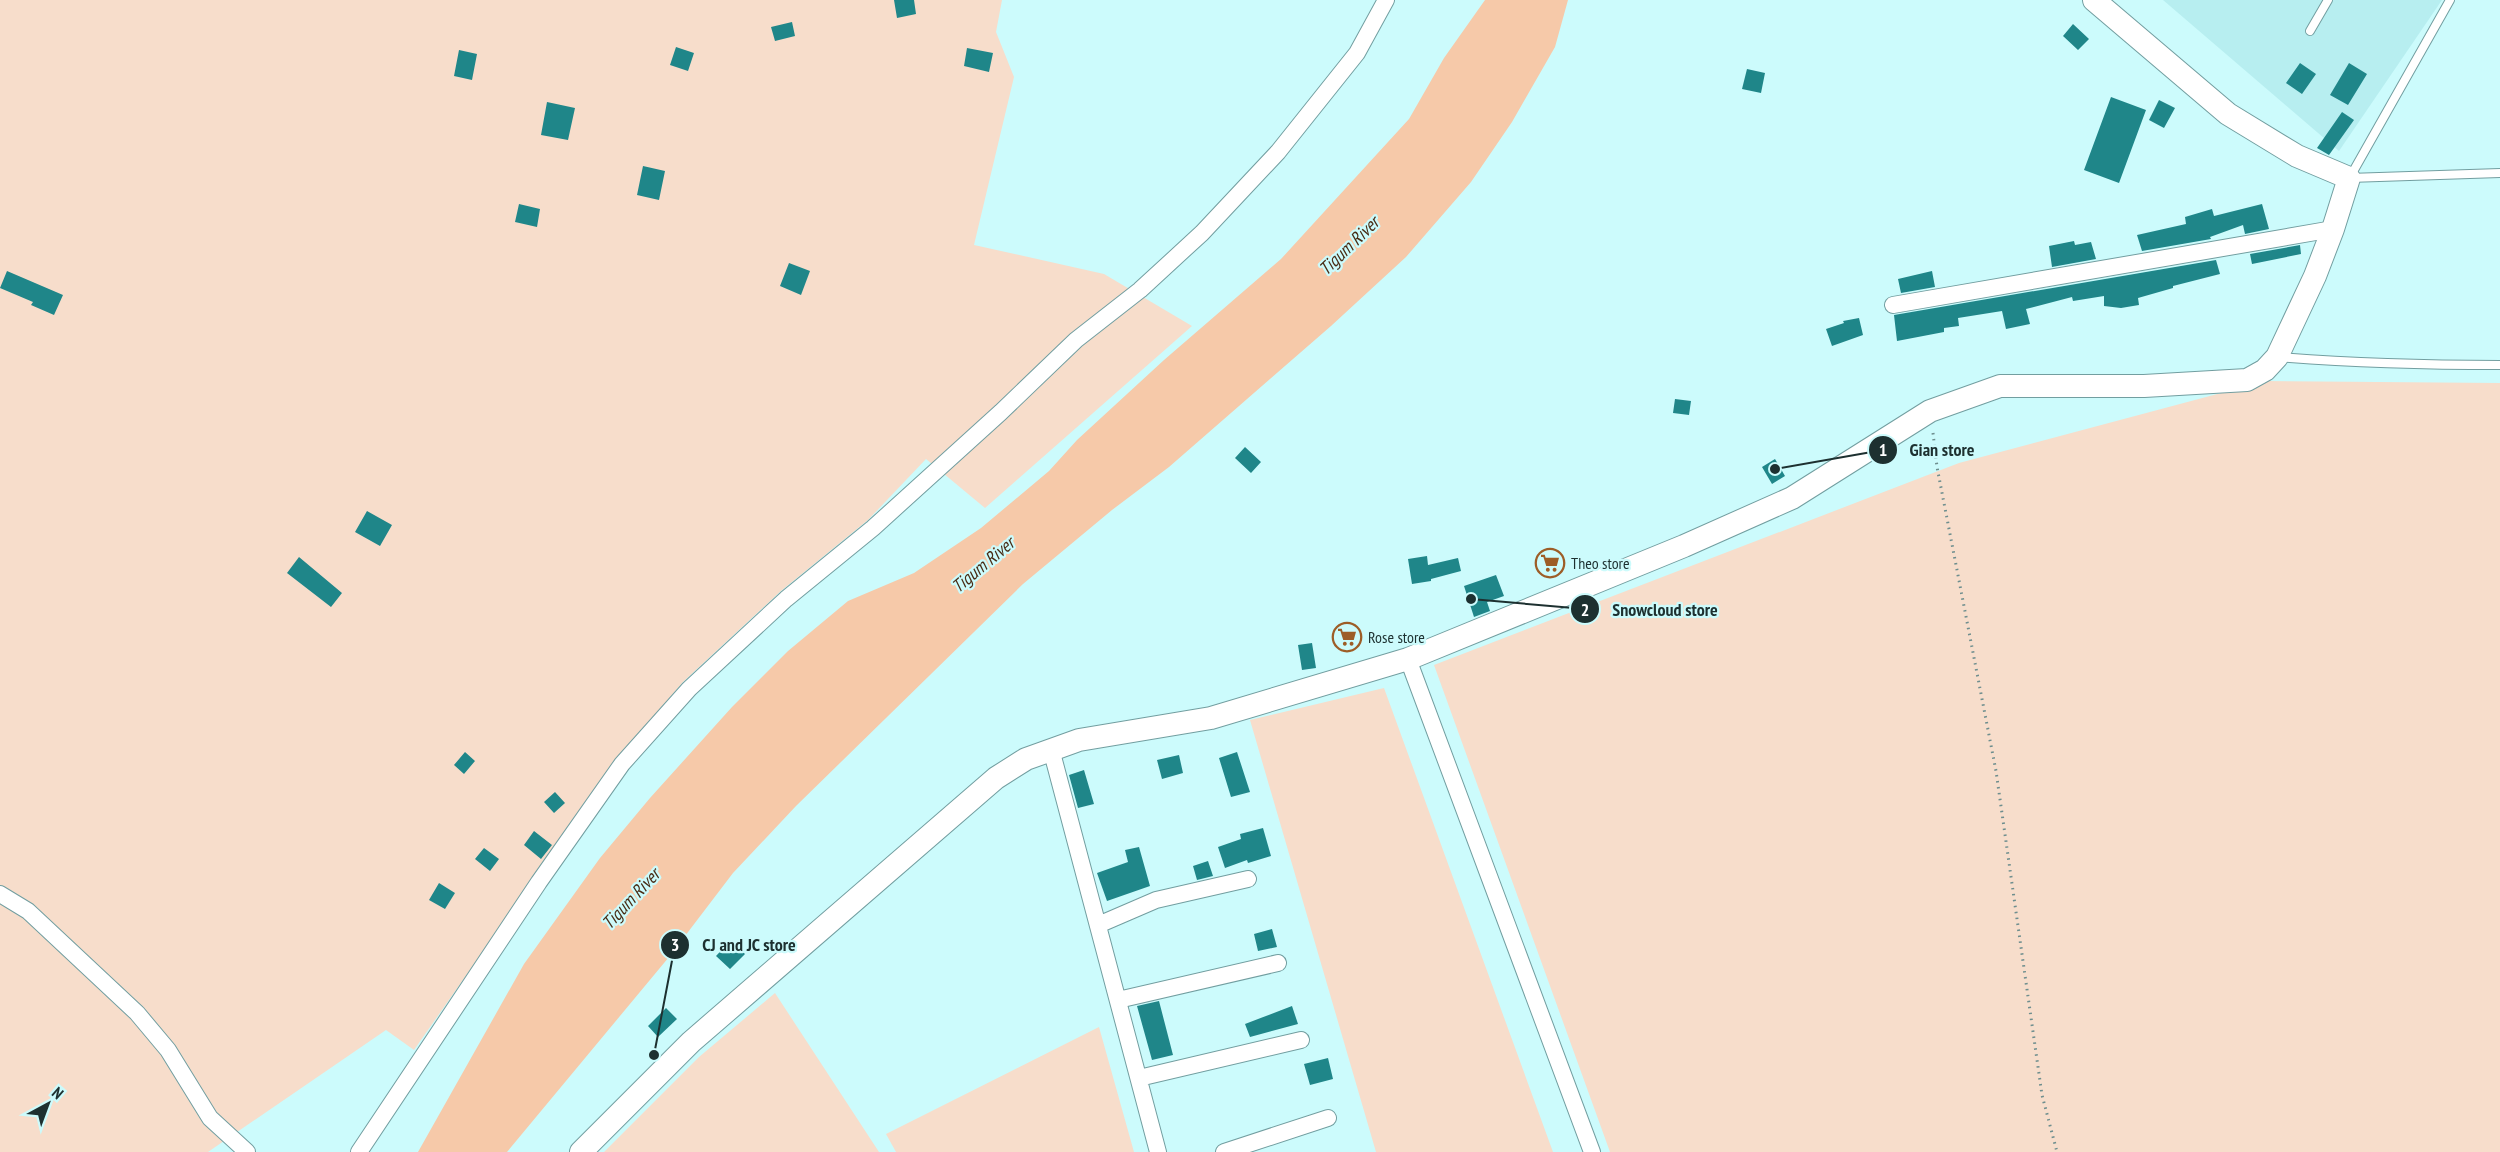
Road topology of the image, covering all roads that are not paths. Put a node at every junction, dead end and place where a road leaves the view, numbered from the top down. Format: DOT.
graph roads {
  1 [pos="1386,0"];
  2 [pos="2094,0"];
  3 [pos="2328,0"];
  4 [pos="2450,0"];
  5 [pos="2310,31"];
  6 [pos="2500,173"];
  7 [pos="2349,178"];
  8 [pos="2333,229"];
  9 [pos="1893,305"];
  10 [pos="2277,357"];
  11 [pos="2500,365"];
  12 [pos="1408,659"];
  13 [pos="1051,749"];
  14 [pos="1248,879"];
  15 [pos="0,894"];
  16 [pos="1098,925"];
  17 [pos="1278,963"];
  18 [pos="1118,1000"];
  19 [pos="1301,1040"];
  20 [pos="1139,1078"];
  21 [pos="1328,1118"];
  22 [pos="247,1152"];
  23 [pos="359,1152"];
  24 [pos="581,1152"];
  25 [pos="1158,1152"];
  26 [pos="1224,1152"];
  27 [pos="1592,1152"];
  1 -- 23 [label="street"];
  2 -- 7 [label="street"];
  3 -- 5 [label="lane"];
  4 -- 7 [label="lane"];
  6 -- 7 [label="lane"];
  7 -- 8 [label="street"];
  8 -- 9 [label="street"];
  8 -- 10 [label="street"];
  10 -- 11 [label="lane"];
  10 -- 12 [label="street"];
  12 -- 13 [label="street"];
  12 -- 27 [label="street"];
  13 -- 16 [label="street"];
  13 -- 24 [label="street"];
  14 -- 16 [label="street"];
  15 -- 22 [label="street"];
  16 -- 18 [label="street"];
  17 -- 18 [label="street"];
  18 -- 20 [label="street"];
  19 -- 20 [label="street"];
  20 -- 25 [label="street"];
  21 -- 26 [label="street"];
}
